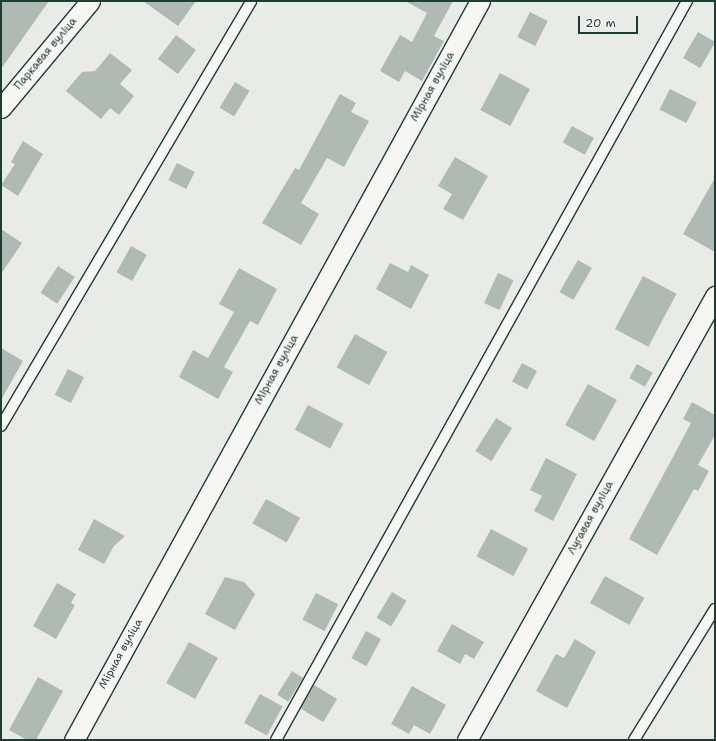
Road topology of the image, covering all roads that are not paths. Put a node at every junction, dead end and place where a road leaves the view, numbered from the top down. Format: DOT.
graph roads {
  1 [pos="90,1"];
  2 [pos="251,1"];
  3 [pos="480,1"];
  4 [pos="687,1"];
  5 [pos="1,108"];
  6 [pos="715,296"];
  7 [pos="1,426"];
  8 [pos="715,609"];
  9 [pos="74,740"];
  10 [pos="276,740"];
  11 [pos="467,740"];
  12 [pos="634,740"];
  1 -- 5 [label="street, Паркавая вуліца"];
  2 -- 7 [label="lane"];
  3 -- 9 [label="street, Мірная вуліца"];
  4 -- 10 [label="lane"];
  6 -- 11 [label="street, Лугавая вуліца"];
  8 -- 12 [label="lane"];
}
